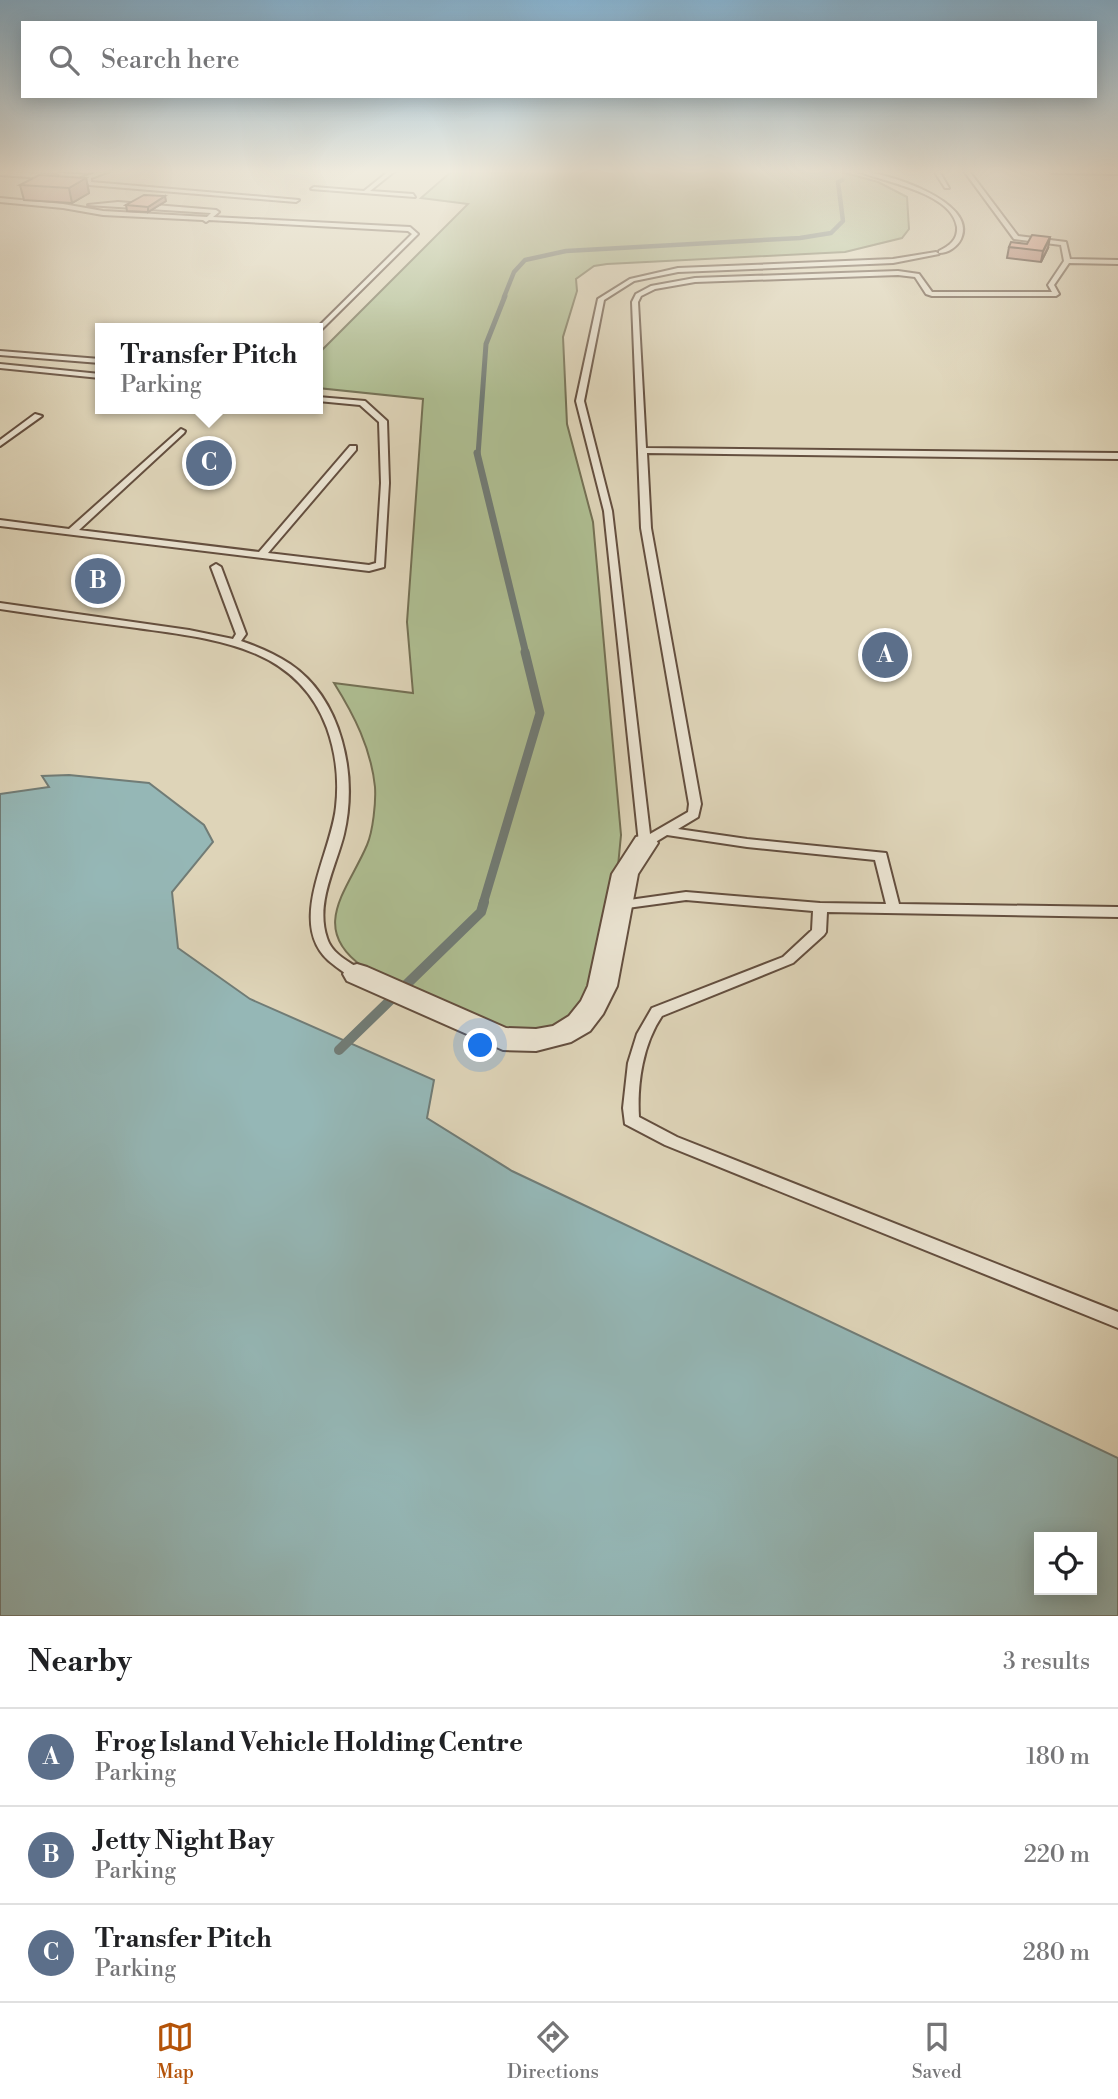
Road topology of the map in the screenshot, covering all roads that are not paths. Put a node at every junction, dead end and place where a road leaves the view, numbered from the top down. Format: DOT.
graph roads {
  1 [pos="402,246"];
  2 [pos="951,246"];
  3 [pos="1065,246"];
  4 [pos="893,261"];
  5 [pos="1067,261"];
  6 [pos="1118,262"];
  7 [pos="904,273"];
  8 [pos="323,325"];
  9 [pos="0,353"];
  10 [pos="95,361"];
  11 [pos="0,366"];
  12 [pos="95,376"];
  13 [pos="323,400"];
  14 [pos="38,416"];
  15 [pos="181,431"];
  16 [pos="0,444"];
  17 [pos="353,448"];
  18 [pos="644,450"];
  19 [pos="1118,456"];
  20 [pos="0,523"];
  21 [pos="71,532"];
  22 [pos="261,555"];
  23 [pos="216,567"];
  24 [pos="0,606"];
  25 [pos="235,643"];
  26 [pos="656,837"];
  27 [pos="620,905"];
  28 [pos="820,907"];
  29 [pos="894,907"];
  30 [pos="1118,912"];
  31 [pos="357,974"];
  32 [pos="1118,1320"];
  1 -- 8 [label="lane"];
  2 -- 4 [label="lane"];
  3 -- 5 [label="lane"];
  4 -- 7 [label="lane"];
  4 -- 26 [label="lane"];
  5 -- 6 [label="lane"];
  5 -- 7 [label="lane"];
  7 -- 18 [label="lane"];
  9 -- 10 [label="lane"];
  11 -- 12 [label="lane"];
  13 -- 22 [label="lane"];
  14 -- 16 [label="lane"];
  15 -- 21 [label="lane"];
  17 -- 22 [label="lane"];
  18 -- 19 [label="lane"];
  18 -- 26 [label="lane"];
  20 -- 21 [label="lane"];
  21 -- 22 [label="lane"];
  23 -- 25 [label="lane"];
  24 -- 25 [label="lane"];
  25 -- 31 [label="lane"];
  26 -- 27 [label="street"];
  26 -- 29 [label="lane"];
  27 -- 28 [label="lane"];
  27 -- 31 [label="street"];
  28 -- 29 [label="lane"];
  28 -- 32 [label="lane"];
  29 -- 30 [label="lane"];
}
